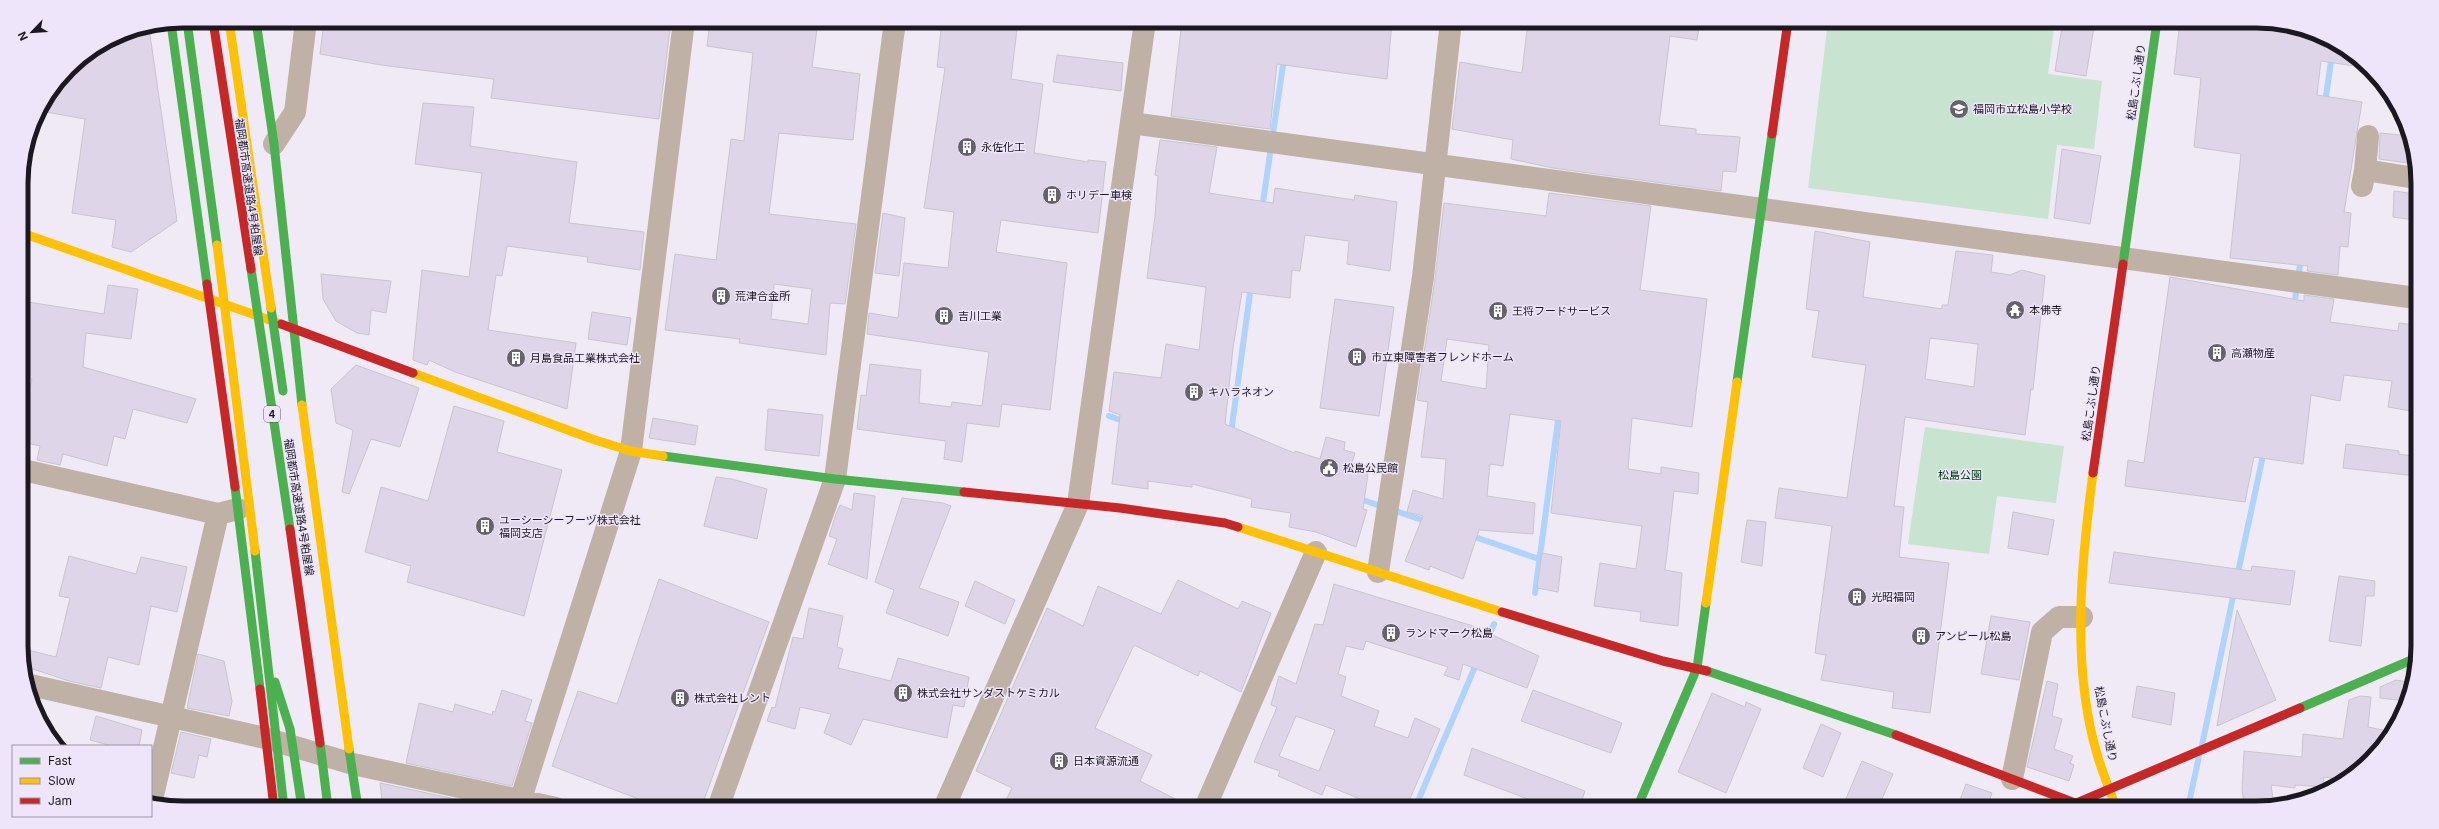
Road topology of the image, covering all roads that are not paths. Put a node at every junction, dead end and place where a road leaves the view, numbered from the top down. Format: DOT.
graph roads {
  1 [pos="172,28"];
  2 [pos="188,28"];
  3 [pos="214,28"];
  4 [pos="230,28"];
  5 [pos="257,28"];
  6 [pos="305,28"];
  7 [pos="683,28"];
  8 [pos="895,28"];
  9 [pos="1144,28"];
  10 [pos="1450,28"];
  11 [pos="1787,28"];
  12 [pos="2155,28"];
  13 [pos="1131,123"];
  14 [pos="2368,136"];
  15 [pos="274,144"];
  16 [pos="1435,166"];
  17 [pos="2411,178"];
  18 [pos="1763,210"];
  19 [pos="28,235"];
  20 [pos="2124,260"];
  21 [pos="2411,297"];
  22 [pos="210,298"];
  23 [pos="295,330"];
  24 [pos="285,399"];
  25 [pos="631,451"];
  26 [pos="28,471"];
  27 [pos="835,479"];
  28 [pos="1078,504"];
  29 [pos="228,511"];
  30 [pos="1316,552"];
  31 [pos="1378,572"];
  32 [pos="251,610"];
  33 [pos="2082,617"];
  34 [pos="2411,660"];
  35 [pos="1697,668"];
  36 [pos="33,685"];
  37 [pos="173,716"];
  38 [pos="264,738"];
  39 [pos="333,746"];
  40 [pos="344,767"];
  41 [pos="2012,779"];
  42 [pos="2108,788"];
  43 [pos="152,798"];
  44 [pos="273,801"];
  45 [pos="283,801"];
  46 [pos="301,801"];
  47 [pos="327,801"];
  48 [pos="356,801"];
  49 [pos="506,801"];
  50 [pos="521,801"];
  51 [pos="720,801"];
  52 [pos="947,801"];
  53 [pos="1208,801"];
  54 [pos="1639,801"];
  55 [pos="2070,801"];
  56 [pos="2079,801"];
  57 [pos="2113,801"];
  1 -- 22 [label="main road"];
  2 -- 45 [label="main road, bridge"];
  3 -- 47 [label="main road, 福岡都市高速道路4号粕屋線 / 4, bridge"];
  4 -- 24 [label="main road, bridge"];
  5 -- 15 [label="main road"];
  6 -- 15 [label="street"];
  7 -- 25 [label="street"];
  8 -- 27 [label="street"];
  9 -- 13 [label="street"];
  10 -- 16 [label="street"];
  11 -- 18 [label="main road"];
  12 -- 20 [label="main road, 松島こぶし通り"];
  13 -- 16 [label="street"];
  13 -- 28 [label="street"];
  14 -- 17 [label="street"];
  15 -- 23 [label="main road"];
  16 -- 18 [label="street"];
  16 -- 31 [label="street"];
  18 -- 20 [label="street"];
  18 -- 35 [label="main road"];
  19 -- 22 [label="main road"];
  20 -- 21 [label="street"];
  20 -- 33 [label="main road, 松島こぶし通り"];
  22 -- 23 [label="main road"];
  22 -- 29 [label="main road"];
  23 -- 25 [label="main road"];
  23 -- 40 [label="main road"];
  25 -- 27 [label="main road"];
  25 -- 50 [label="street"];
  26 -- 29 [label="street"];
  27 -- 28 [label="main road"];
  27 -- 51 [label="street"];
  28 -- 30 [label="main road"];
  28 -- 52 [label="street"];
  29 -- 32 [label="main road"];
  29 -- 37 [label="street"];
  30 -- 31 [label="main road"];
  30 -- 53 [label="street"];
  31 -- 35 [label="main road"];
  32 -- 38 [label="main road"];
  32 -- 46 [label="main road, bridge"];
  33 -- 41 [label="street"];
  33 -- 42 [label="main road, 松島こぶし通り"];
  34 -- 42 [label="main road"];
  35 -- 41 [label="main road"];
  35 -- 54 [label="main road"];
  36 -- 37 [label="street"];
  37 -- 38 [label="street"];
  37 -- 43 [label="street"];
  38 -- 40 [label="street"];
  38 -- 44 [label="main road"];
  39 -- 40 [label="main road"];
  40 -- 48 [label="main road"];
  40 -- 49 [label="street"];
  41 -- 55 [label="main road"];
  42 -- 56 [label="main road"];
  42 -- 57 [label="main road, 松島こぶし通り"];
}
